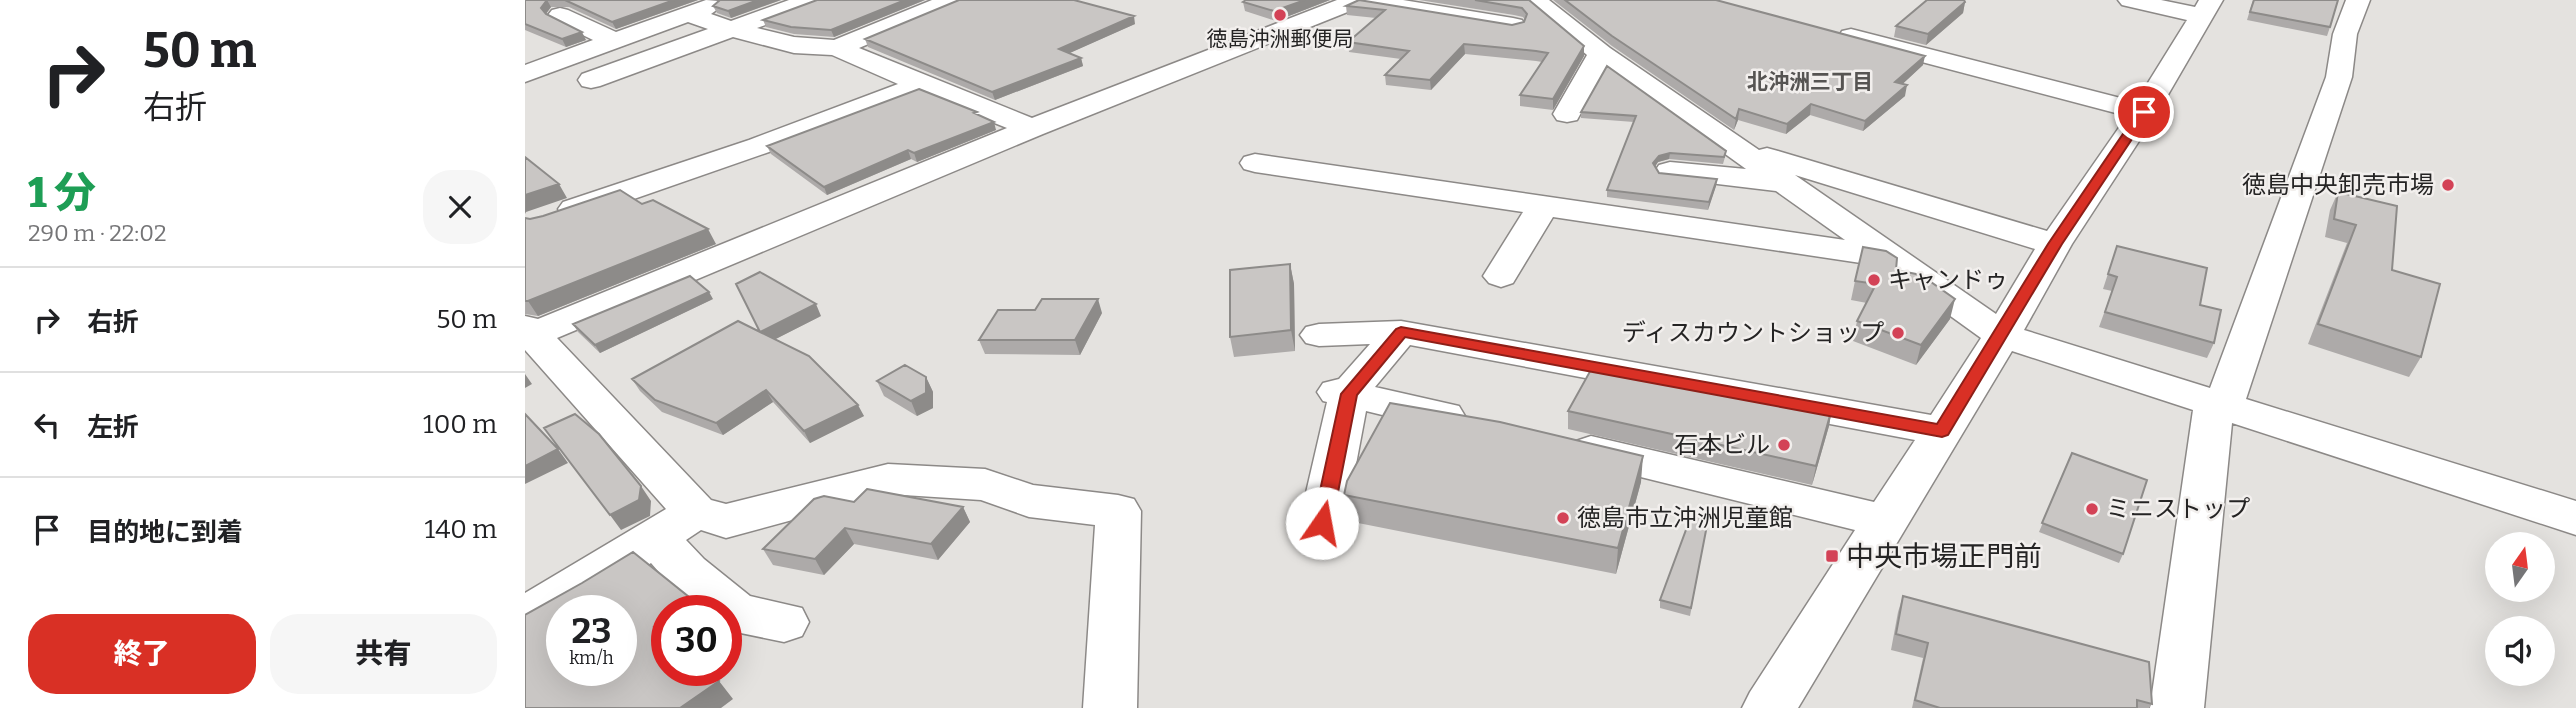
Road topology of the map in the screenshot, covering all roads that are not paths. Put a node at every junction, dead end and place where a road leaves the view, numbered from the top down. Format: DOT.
graph roads {
  1 [pos="726,0"];
  2 [pos="811,0"];
  3 [pos="952,0"];
  4 [pos="1358,0"];
  5 [pos="2130,0"];
  6 [pos="2358,0"];
  7 [pos="1553,6"];
  8 [pos="684,8"];
  9 [pos="2206,8"];
  10 [pos="560,15"];
  11 [pos="1513,25"];
  12 [pos="729,29"];
  13 [pos="1832,31"];
  14 [pos="615,41"];
  15 [pos="837,48"];
  16 [pos="1601,54"];
  17 [pos="525,74"];
  18 [pos="591,80"];
  19 [pos="923,84"];
  20 [pos="2144,112"];
  21 [pos="1567,114"];
  22 [pos="1033,128"];
  23 [pos="1741,150"];
  24 [pos="1255,163"];
  25 [pos="1670,171"];
  26 [pos="1785,182"];
  27 [pos="1544,205"];
  28 [pos="551,216"];
  29 [pos="2055,244"];
  30 [pos="1890,257"];
  31 [pos="1501,276"];
  32 [pos="1401,332"];
  33 [pos="528,333"];
  34 [pos="1318,335"];
  35 [pos="2002,335"];
  36 [pos="1343,393"];
  37 [pos="2219,404"];
  38 [pos="1483,425"];
  39 [pos="1942,431"];
  40 [pos="1550,441"];
  41 [pos="695,512"];
  42 [pos="2576,518"];
  43 [pos="1885,521"];
  44 [pos="1322,523"];
  45 [pos="655,537"];
  46 [pos="525,616"];
  47 [pos="784,622"];
  48 [pos="1110,708"];
  49 [pos="1769,708"];
  50 [pos="2177,708"];
  1 -- 8 [label="street"];
  2 -- 12 [label="street"];
  3 -- 15 [label="street"];
  4 -- 11 [label="street"];
  4 -- 22 [label="street"];
  5 -- 9 [label="street"];
  6 -- 37 [label="street"];
  7 -- 16 [label="street"];
  8 -- 12 [label="street"];
  8 -- 14 [label="street"];
  9 -- 20 [label="street"];
  10 -- 14 [label="street"];
  12 -- 15 [label="street"];
  12 -- 18 [label="street"];
  13 -- 20 [label="street"];
  14 -- 17 [label="street"];
  15 -- 19 [label="street"];
  16 -- 21 [label="street"];
  16 -- 23 [label="street"];
  19 -- 22 [label="street"];
  19 -- 28 [label="street"];
  20 -- 29 [label="street"];
  22 -- 33 [label="street"];
  23 -- 26 [label="street"];
  23 -- 29 [label="street"];
  24 -- 27 [label="street"];
  25 -- 26 [label="street"];
  26 -- 30 [label="street"];
  27 -- 30 [label="street"];
  27 -- 31 [label="street"];
  29 -- 35 [label="street"];
  30 -- 35 [label="street"];
  32 -- 34 [label="street"];
  32 -- 36 [label="street"];
  32 -- 39 [label="street"];
  33 -- 41 [label="street"];
  35 -- 37 [label="street"];
  35 -- 39 [label="street"];
  36 -- 38 [label="street"];
  36 -- 44 [label="street"];
  37 -- 42 [label="street"];
  37 -- 50 [label="street"];
  39 -- 43 [label="street"];
  40 -- 43 [label="street"];
  41 -- 45 [label="street"];
  41 -- 48 [label="street"];
  43 -- 49 [label="street"];
  45 -- 46 [label="street"];
  45 -- 47 [label="street"];
}
